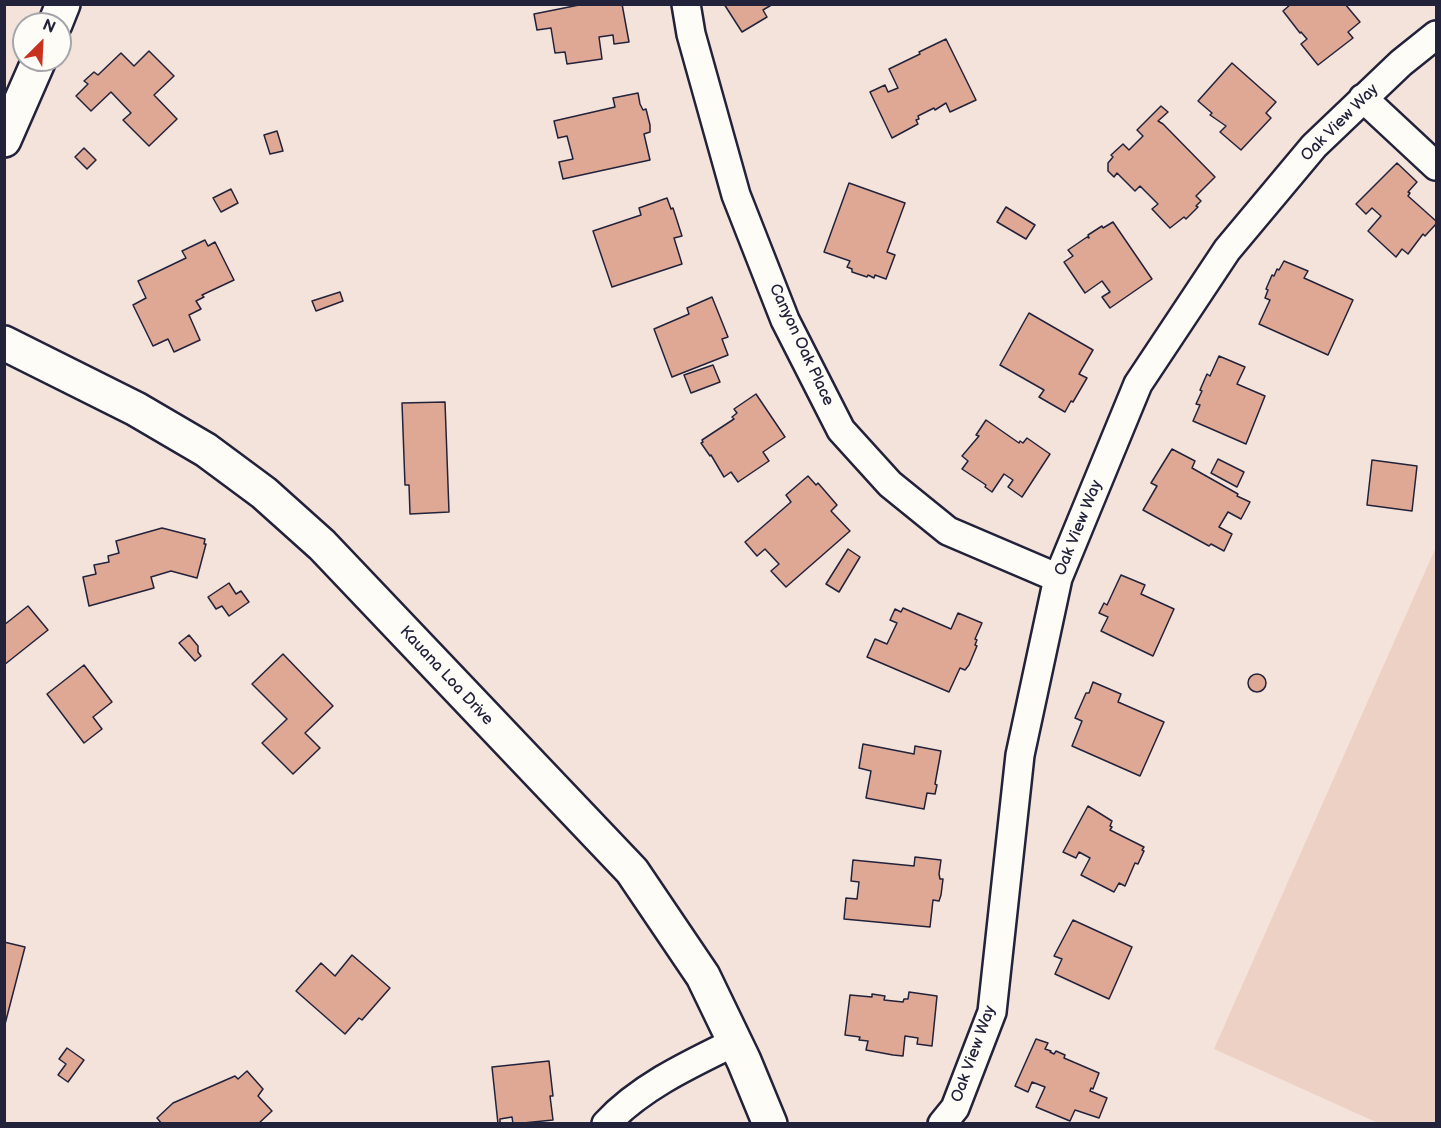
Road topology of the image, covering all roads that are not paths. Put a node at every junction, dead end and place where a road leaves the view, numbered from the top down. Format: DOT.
graph roads {
  1 [pos="686,4"];
  2 [pos="1437,35"];
  3 [pos="34,72"];
  4 [pos="1364,98"];
  5 [pos="4,140"];
  6 [pos="1437,166"];
  7 [pos="7,346"];
  8 [pos="1058,578"];
  9 [pos="735,1042"];
  10 [pos="606,1124"];
  11 [pos="770,1124"];
  12 [pos="942,1124"];
  1 -- 8 [label="street, Canyon Oak Place"];
  2 -- 4 [label="street, Oak View Way"];
  3 -- 5 [label="street"];
  4 -- 6 [label="street"];
  4 -- 8 [label="street, Oak View Way"];
  7 -- 9 [label="street, Kauana Loa Drive"];
  8 -- 12 [label="street, Oak View Way"];
  9 -- 10 [label="street"];
  9 -- 11 [label="street, Kauana Loa Drive"];
}
